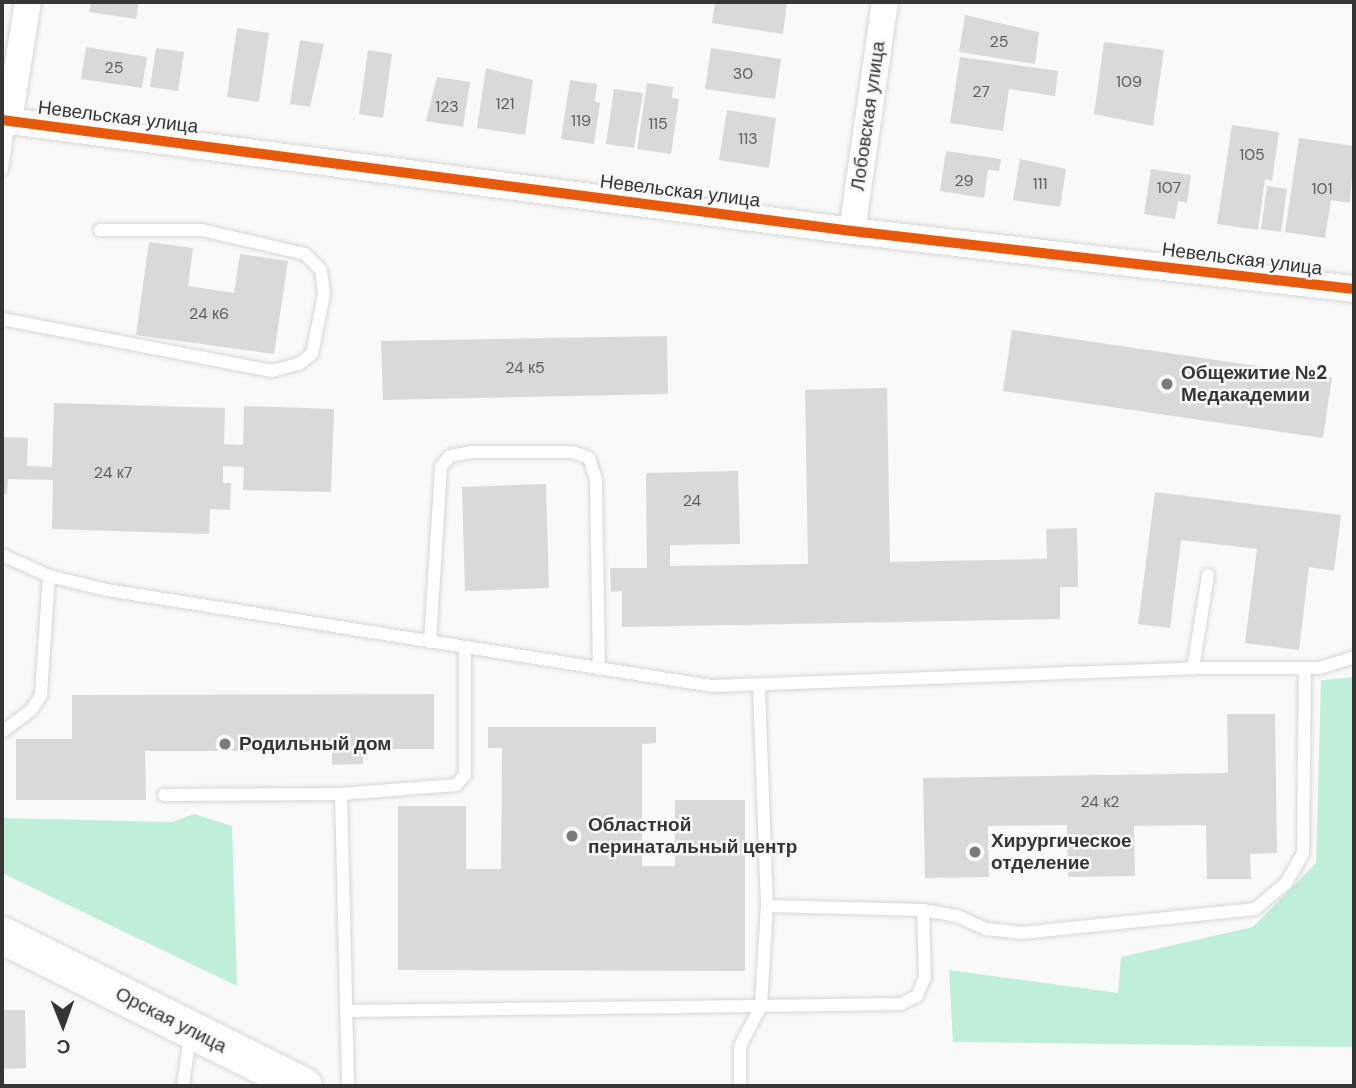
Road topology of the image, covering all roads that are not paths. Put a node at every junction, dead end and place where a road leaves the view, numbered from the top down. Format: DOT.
graph roads {
  1 [pos="28,2"];
  2 [pos="885,2"];
  3 [pos="5,120"];
  4 [pos="2,169"];
  5 [pos="100,230"];
  6 [pos="852,231"];
  7 [pos="1354,289"];
  8 [pos="2,319"];
  9 [pos="2,555"];
  10 [pos="1208,575"];
  11 [pos="48,576"];
  12 [pos="430,642"];
  13 [pos="465,648"];
  14 [pos="1354,657"];
  15 [pos="1193,668"];
  16 [pos="1305,668"];
  17 [pos="599,669"];
  18 [pos="759,684"];
  19 [pos="2,732"];
  20 [pos="341,794"];
  21 [pos="164,795"];
  22 [pos="767,906"];
  23 [pos="923,911"];
  24 [pos="2,935"];
  25 [pos="761,1006"];
  26 [pos="347,1011"];
  27 [pos="191,1029"];
  28 [pos="183,1086"];
  29 [pos="303,1086"];
  30 [pos="348,1086"];
  31 [pos="740,1086"];
  1 -- 3 [label="street"];
  2 -- 6 [label="street, Лобовская улица"];
  3 -- 4 [label="lane"];
  3 -- 6 [label="street, Невельская улица"];
  5 -- 8 [label="lane"];
  6 -- 7 [label="street, Невельская улица"];
  9 -- 11 [label="lane"];
  10 -- 15 [label="lane"];
  11 -- 12 [label="lane"];
  11 -- 19 [label="lane"];
  12 -- 13 [label="lane"];
  12 -- 17 [label="lane"];
  13 -- 17 [label="lane"];
  13 -- 20 [label="lane"];
  14 -- 16 [label="lane"];
  15 -- 16 [label="lane"];
  15 -- 18 [label="lane"];
  16 -- 23 [label="lane"];
  17 -- 18 [label="lane"];
  18 -- 22 [label="lane"];
  20 -- 21 [label="lane"];
  20 -- 26 [label="lane"];
  22 -- 23 [label="lane"];
  22 -- 25 [label="lane"];
  23 -- 25 [label="lane"];
  24 -- 27 [label="main road, Орская улица"];
  25 -- 26 [label="lane"];
  25 -- 31 [label="lane"];
  26 -- 30 [label="lane"];
  27 -- 28 [label="lane"];
  27 -- 29 [label="main road, Орская улица"];
}
